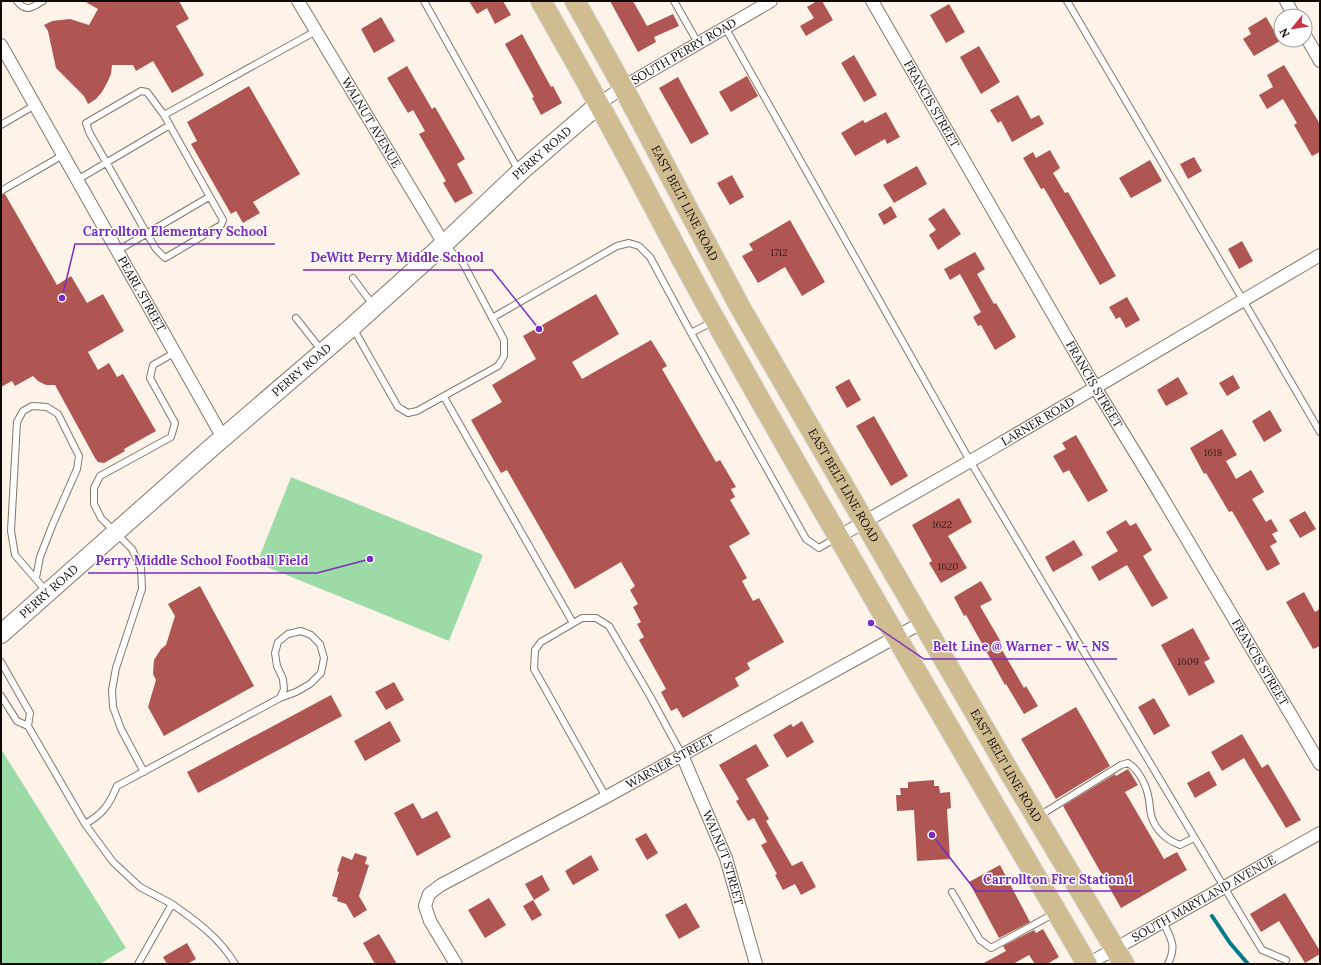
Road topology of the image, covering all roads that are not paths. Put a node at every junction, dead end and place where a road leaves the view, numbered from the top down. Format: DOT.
graph roads {
  1 [pos="17,1"];
  2 [pos="43,1"];
  3 [pos="298,1"];
  4 [pos="424,1"];
  5 [pos="541,1"];
  6 [pos="574,1"];
  7 [pos="674,1"];
  8 [pos="770,1"];
  9 [pos="872,1"];
  10 [pos="1067,1"];
  11 [pos="725,27"];
  12 [pos="316,31"];
  13 [pos="698,43"];
  14 [pos="1,45"];
  15 [pos="1312,48"];
  16 [pos="1320,61"];
  17 [pos="623,86"];
  18 [pos="600,104"];
  19 [pos="35,105"];
  20 [pos="164,115"];
  21 [pos="1,125"];
  22 [pos="170,125"];
  23 [pos="63,155"];
  24 [pos="107,162"];
  25 [pos="520,172"];
  26 [pos="77,180"];
  27 [pos="1,191"];
  28 [pos="209,197"];
  29 [pos="147,234"];
  30 [pos="444,244"];
  31 [pos="117,251"];
  32 [pos="1320,255"];
  33 [pos="353,278"];
  34 [pos="1244,300"];
  35 [pos="375,306"];
  36 [pos="296,318"];
  37 [pos="492,318"];
  38 [pos="715,320"];
  39 [pos="353,326"];
  40 [pos="691,333"];
  41 [pos="323,352"];
  42 [pos="174,353"];
  43 [pos="1094,387"];
  44 [pos="444,397"];
  45 [pos="1320,432"];
  46 [pos="223,438"];
  47 [pos="970,461"];
  48 [pos="865,522"];
  49 [pos="116,533"];
  50 [pos="838,537"];
  51 [pos="36,578"];
  52 [pos="48,593"];
  53 [pos="923,622"];
  54 [pos="573,623"];
  55 [pos="1,634"];
  56 [pos="897,637"];
  57 [pos="1,662"];
  58 [pos="1,696"];
  59 [pos="280,698"];
  60 [pos="28,726"];
  61 [pos="682,755"];
  62 [pos="1320,764"];
  63 [pos="144,772"];
  64 [pos="606,797"];
  65 [pos="1036,818"];
  66 [pos="85,824"];
  67 [pos="1320,833"];
  68 [pos="1194,838"];
  69 [pos="1224,887"];
  70 [pos="952,892"];
  71 [pos="172,904"];
  72 [pos="1056,912"];
  73 [pos="1163,922"];
  74 [pos="1119,956"];
  75 [pos="1286,960"];
  76 [pos="138,964"];
  77 [pos="235,964"];
  78 [pos="456,964"];
  79 [pos="756,964"];
  80 [pos="1087,964"];
  81 [pos="1168,964"];
  1 -- 2 [label="lane"];
  3 -- 12 [label="street, WALNUT AVENUE"];
  4 -- 25 [label="lane"];
  5 -- 18 [label="main road"];
  6 -- 17 [label="main road, EAST BELT LINE ROAD"];
  7 -- 13 [label="lane"];
  8 -- 11 [label="street, SOUTH PERRY ROAD"];
  9 -- 43 [label="street, FRANCIS STREET"];
  10 -- 34 [label="lane"];
  11 -- 13 [label="street, SOUTH PERRY ROAD"];
  11 -- 47 [label="lane"];
  12 -- 20 [label="lane"];
  12 -- 30 [label="street, WALNUT AVENUE"];
  13 -- 17 [label="street, SOUTH PERRY ROAD"];
  14 -- 19 [label="street, PEARL STREET"];
  15 -- 16 [label="street"];
  17 -- 18 [label="street, SOUTH PERRY ROAD"];
  17 -- 48 [label="main road, EAST BELT LINE ROAD"];
  18 -- 25 [label="street, PERRY ROAD"];
  18 -- 38 [label="main road"];
  19 -- 21 [label="lane"];
  19 -- 23 [label="street, PEARL STREET"];
  20 -- 22 [label="lane"];
  20 -- 24 [label="lane"];
  22 -- 24 [label="lane"];
  22 -- 28 [label="lane"];
  23 -- 26 [label="street, PEARL STREET"];
  23 -- 27 [label="lane"];
  24 -- 26 [label="lane"];
  24 -- 29 [label="lane"];
  25 -- 30 [label="street, PERRY ROAD"];
  26 -- 31 [label="street, PEARL STREET"];
  28 -- 29 [label="lane"];
  28 -- 29 [label="lane"];
  29 -- 31 [label="lane"];
  30 -- 35 [label="street, PERRY ROAD"];
  30 -- 37 [label="lane"];
  31 -- 42 [label="street, PEARL STREET"];
  32 -- 34 [label="street, LARNER ROAD"];
  33 -- 35 [label="lane"];
  34 -- 43 [label="street, LARNER ROAD"];
  34 -- 45 [label="lane"];
  35 -- 39 [label="street, PERRY ROAD"];
  36 -- 41 [label="lane"];
  37 -- 40 [label="lane"];
  37 -- 44 [label="lane"];
  38 -- 40 [label="lane"];
  38 -- 50 [label="main road"];
  39 -- 41 [label="street, PERRY ROAD"];
  39 -- 44 [label="lane"];
  40 -- 50 [label="lane"];
  41 -- 46 [label="street, PERRY ROAD"];
  42 -- 46 [label="street, PEARL STREET"];
  42 -- 49 [label="lane"];
  43 -- 47 [label="street, LARNER ROAD"];
  43 -- 62 [label="street, FRANCIS STREET"];
  44 -- 54 [label="lane"];
  46 -- 49 [label="street, PERRY ROAD"];
  47 -- 48 [label="street, LARNER ROAD"];
  47 -- 68 [label="lane"];
  48 -- 50 [label="street, LARNER ROAD"];
  48 -- 53 [label="main road, EAST BELT LINE ROAD"];
  49 -- 52 [label="street, PERRY ROAD"];
  49 -- 63 [label="lane"];
  50 -- 56 [label="main road"];
  51 -- 51 [label="lane"];
  51 -- 52 [label="lane"];
  52 -- 55 [label="street, PERRY ROAD"];
  53 -- 56 [label="street, WARNER STREET"];
  53 -- 65 [label="main road, EAST BELT LINE ROAD"];
  54 -- 61 [label="lane"];
  54 -- 64 [label="lane"];
  56 -- 61 [label="street, WARNER STREET"];
  56 -- 72 [label="main road"];
  57 -- 60 [label="lane"];
  58 -- 60 [label="lane"];
  59 -- 59 [label="lane"];
  59 -- 63 [label="lane"];
  60 -- 66 [label="lane"];
  61 -- 64 [label="street, WARNER STREET"];
  61 -- 79 [label="street, WALNUT STREET"];
  63 -- 66 [label="lane"];
  64 -- 78 [label="street, WARNER STREET"];
  65 -- 68 [label="lane"];
  65 -- 74 [label="main road, EAST BELT LINE ROAD"];
  66 -- 71 [label="lane"];
  67 -- 69 [label="street, SOUTH MARYLAND AVENUE"];
  68 -- 69 [label="lane"];
  69 -- 73 [label="street, SOUTH MARYLAND AVENUE"];
  69 -- 75 [label="lane"];
  70 -- 72 [label="lane"];
  71 -- 76 [label="lane"];
  71 -- 77 [label="lane"];
  72 -- 80 [label="main road"];
  73 -- 74 [label="street, SOUTH MARYLAND AVENUE"];
  73 -- 81 [label="lane"];
  74 -- 80 [label="street, SOUTH MARYLAND AVENUE"];
}
